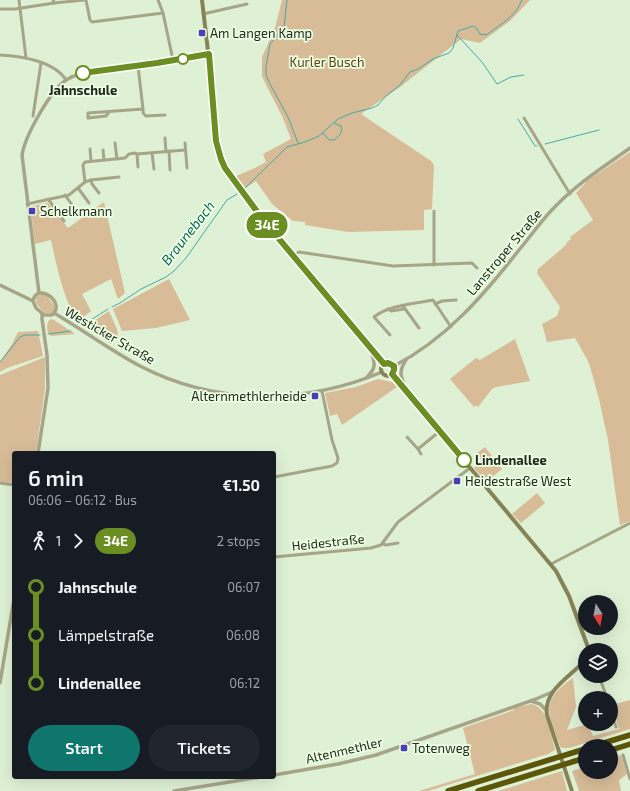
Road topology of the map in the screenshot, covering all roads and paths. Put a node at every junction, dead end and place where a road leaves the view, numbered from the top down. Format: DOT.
graph roads {
  1 [pos="19,0"];
  2 [pos="85,0"];
  3 [pos="158,0"];
  4 [pos="202,0"];
  5 [pos="53,2"];
  6 [pos="247,4"];
  7 [pos="20,8"];
  8 [pos="0,9"];
  9 [pos="163,13"];
  10 [pos="203,14"];
  11 [pos="209,54"];
  12 [pos="0,55"];
  13 [pos="26,58"];
  14 [pos="173,61"];
  15 [pos="40,63"];
  16 [pos="138,66"];
  17 [pos="66,80"];
  18 [pos="142,109"];
  19 [pos="109,112"];
  20 [pos="165,115"];
  21 [pos="34,116"];
  22 [pos="524,118"];
  23 [pos="165,138"];
  24 [pos="185,143"];
  25 [pos="116,144"];
  26 [pos="630,148"];
  27 [pos="90,149"];
  28 [pos="103,150"];
  29 [pos="186,150"];
  30 [pos="168,151"];
  31 [pos="152,153"];
  32 [pos="137,154"];
  33 [pos="117,159"];
  34 [pos="104,160"];
  35 [pos="91,161"];
  36 [pos="138,167"];
  37 [pos="187,168"];
  38 [pos="154,169"];
  39 [pos="170,170"];
  40 [pos="119,178"];
  41 [pos="91,180"];
  42 [pos="85,182"];
  43 [pos="78,188"];
  44 [pos="99,193"];
  45 [pos="570,194"];
  46 [pos="65,196"];
  47 [pos="48,199"];
  48 [pos="89,203"];
  49 [pos="28,204"];
  50 [pos="434,211"];
  51 [pos="77,212"];
  52 [pos="64,221"];
  53 [pos="292,256"];
  54 [pos="434,265"];
  55 [pos="477,268"];
  56 [pos="0,285"];
  57 [pos="39,293"];
  58 [pos="456,300"];
  59 [pos="34,301"];
  60 [pos="435,304"];
  61 [pos="404,307"];
  62 [pos="54,313"];
  63 [pos="42,314"];
  64 [pos="451,327"];
  65 [pos="419,328"];
  66 [pos="390,335"];
  67 [pos="370,348"];
  68 [pos="407,359"];
  69 [pos="384,364"];
  70 [pos="394,366"];
  71 [pos="382,372"];
  72 [pos="392,374"];
  73 [pos="367,378"];
  74 [pos="406,389"];
  75 [pos="322,391"];
  76 [pos="440,431"];
  77 [pos="407,437"];
  78 [pos="418,449"];
  79 [pos="38,451"];
  80 [pos="421,454"];
  81 [pos="470,468"];
  82 [pos="276,477"];
  83 [pos="0,483"];
  84 [pos="12,485"];
  85 [pos="630,523"];
  86 [pos="398,543"];
  87 [pos="383,544"];
  88 [pos="276,557"];
  89 [pos="551,564"];
  90 [pos="12,609"];
  91 [pos="588,643"];
  92 [pos="2,661"];
  93 [pos="578,667"];
  94 [pos="0,683"];
  95 [pos="552,692"];
  96 [pos="530,701"];
  97 [pos="546,710"];
  98 [pos="630,735"];
  99 [pos="617,739"];
  100 [pos="630,744"];
  101 [pos="618,748"];
  102 [pos="578,751"];
  103 [pos="623,755"];
  104 [pos="578,760"];
  105 [pos="629,773"];
  106 [pos="276,775"];
  107 [pos="249,779"];
  108 [pos="630,779"];
  109 [pos="174,791"];
  110 [pos="448,791"];
  111 [pos="478,791"];
  112 [pos="572,791"];
  1 -- 7 [label="street"];
  2 -- 5 [label="street"];
  2 -- 9 [label="street"];
  3 -- 9 [label="street"];
  4 -- 10 [label="main road"];
  5 -- 7 [label="street"];
  6 -- 10 [label="street"];
  7 -- 8 [label="street"];
  7 -- 13 [label="street"];
  9 -- 14 [label="street"];
  10 -- 11 [label="main road"];
  11 -- 14 [label="street"];
  11 -- 53 [label="main road"];
  12 -- 13 [label="street"];
  13 -- 15 [label="street"];
  14 -- 16 [label="street"];
  15 -- 17 [label="street"];
  15 -- 21 [label="street"];
  16 -- 17 [label="street"];
  16 -- 18 [label="street"];
  17 -- 49 [label="street"];
  18 -- 19 [label="street"];
  18 -- 20 [label="street"];
  19 -- 19 [label="street"];
  22 -- 45 [label="street"];
  23 -- 30 [label="street"];
  24 -- 29 [label="street"];
  25 -- 33 [label="street"];
  26 -- 45 [label="street, Lanstroper Straße"];
  27 -- 35 [label="street"];
  28 -- 34 [label="street"];
  29 -- 30 [label="street"];
  29 -- 37 [label="street"];
  30 -- 31 [label="street"];
  30 -- 39 [label="street"];
  31 -- 32 [label="street"];
  31 -- 38 [label="street"];
  32 -- 33 [label="street"];
  32 -- 36 [label="street"];
  33 -- 34 [label="street"];
  34 -- 35 [label="street"];
  35 -- 42 [label="street"];
  40 -- 41 [label="street"];
  41 -- 42 [label="street"];
  41 -- 44 [label="street"];
  42 -- 43 [label="street"];
  43 -- 46 [label="street"];
  43 -- 48 [label="street"];
  45 -- 64 [label="street, Lanstroper Straße"];
  46 -- 47 [label="street"];
  46 -- 51 [label="street"];
  47 -- 49 [label="street"];
  47 -- 52 [label="street"];
  49 -- 57 [label="street"];
  50 -- 54 [label="street"];
  53 -- 54 [label="street, Lanstroper Straße"];
  53 -- 67 [label="main road"];
  54 -- 55 [label="street, Lanstroper Straße"];
  56 -- 59 [label="street"];
  57 -- 59 [label="street"];
  57 -- 62 [label="street, Westicker Straße"];
  58 -- 60 [label="street"];
  59 -- 63 [label="street"];
  60 -- 61 [label="street"];
  60 -- 64 [label="street"];
  61 -- 65 [label="street"];
  61 -- 66 [label="street"];
  62 -- 63 [label="street, Westicker Straße"];
  62 -- 75 [label="street, Westicker Straße"];
  63 -- 79 [label="street"];
  64 -- 68 [label="street, Lanstroper Straße"];
  67 -- 69 [label="main road"];
  67 -- 73 [label="street"];
  68 -- 70 [label="street, Lanstroper Straße"];
  68 -- 74 [label="street"];
  69 -- 70 [label="main road"];
  69 -- 71 [label="main road"];
  70 -- 72 [label="main road"];
  71 -- 72 [label="main road"];
  71 -- 73 [label="street, Westicker Straße"];
  72 -- 74 [label="main road"];
  73 -- 75 [label="street, Westicker Straße"];
  74 -- 76 [label="main road"];
  75 -- 82 [label="street"];
  76 -- 78 [label="street"];
  76 -- 81 [label="main road"];
  77 -- 78 [label="street"];
  78 -- 80 [label="street"];
  81 -- 87 [label="street, Heidestraße"];
  81 -- 89 [label="main road"];
  83 -- 84 [label="street"];
  85 -- 89 [label="street"];
  86 -- 87 [label="street, Heidestraße"];
  87 -- 88 [label="street, Heidestraße"];
  89 -- 91 [label="main road"];
  90 -- 92 [label="street"];
  92 -- 94 [label="street"];
  93 -- 95 [label="main road"];
  95 -- 96 [label="street, Altenmethler"];
  95 -- 97 [label="main road"];
  96 -- 97 [label="street"];
  96 -- 106 [label="street, Altenmethler"];
  97 -- 112 [label="main road"];
  98 -- 99 [label="highway"];
  100 -- 101 [label="highway"];
  102 -- 110 [label="highway"];
  103 -- 105 [label="street"];
  104 -- 111 [label="highway"];
  105 -- 108 [label="street"];
  107 -- 109 [label="street"];
}
